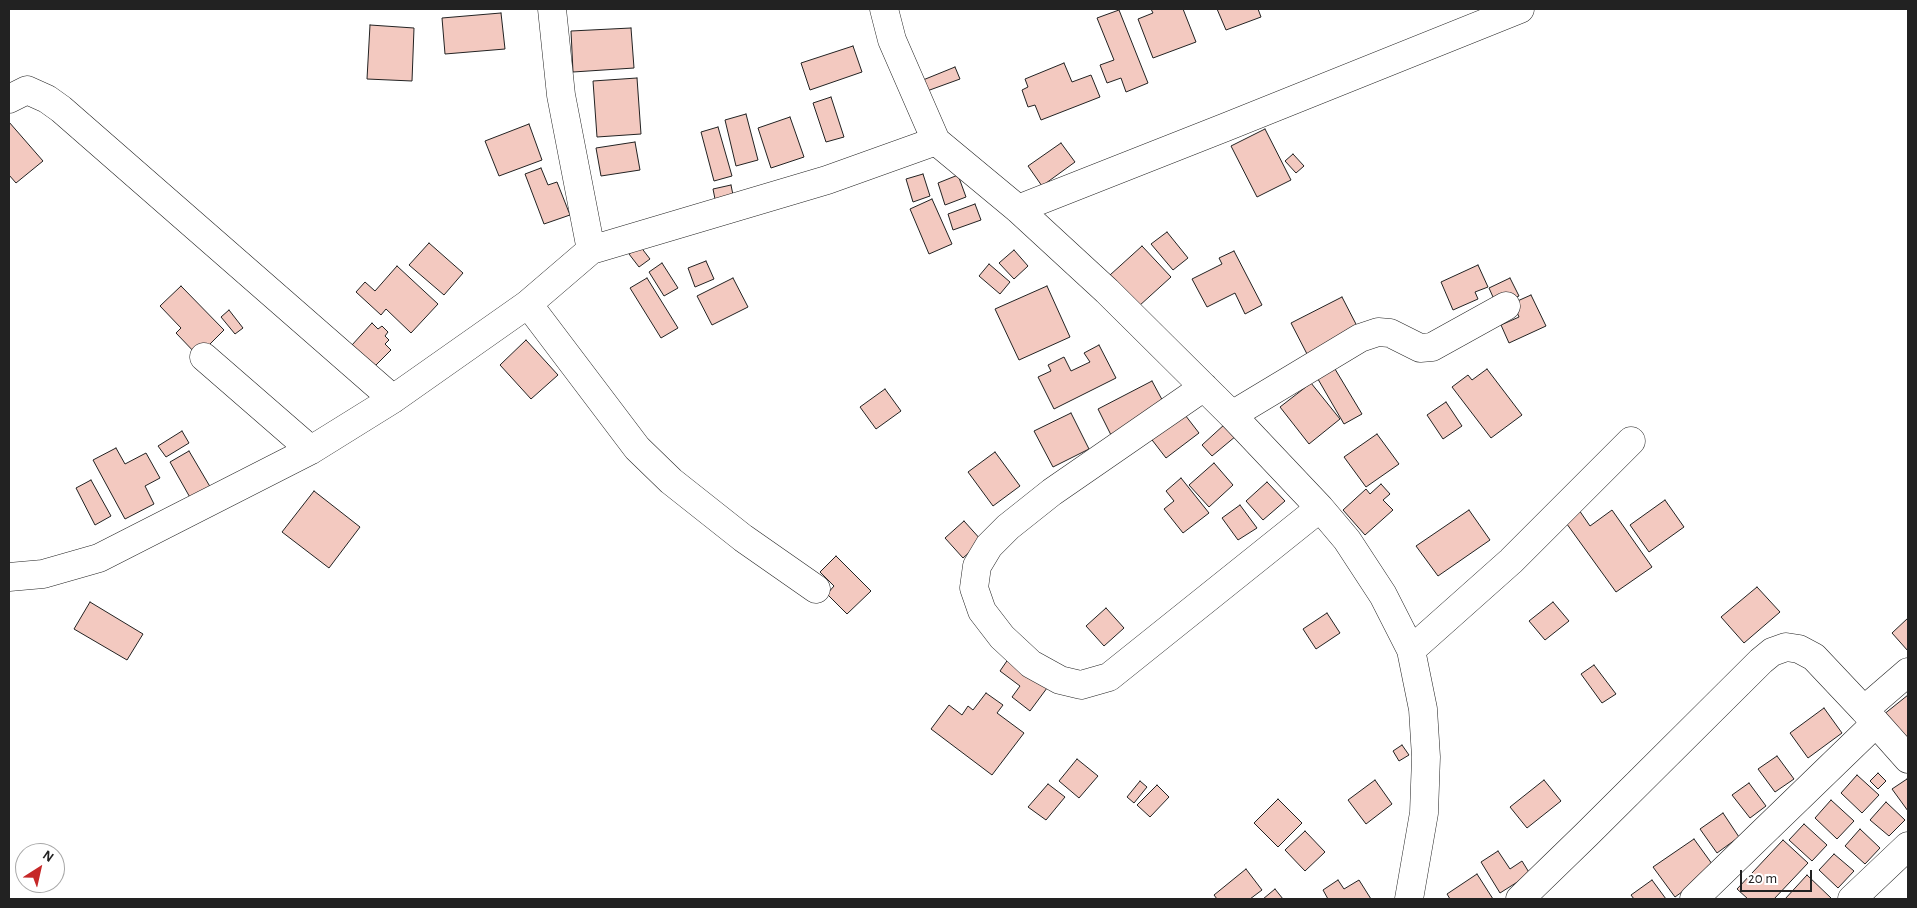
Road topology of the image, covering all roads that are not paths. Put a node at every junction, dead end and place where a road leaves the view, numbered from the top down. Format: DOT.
graph roads {
  1 [pos="552,9"];
  2 [pos="884,9"];
  3 [pos="1520,9"];
  4 [pos="9,99"];
  5 [pos="936,141"];
  6 [pos="1018,209"];
  7 [pos="591,250"];
  8 [pos="528,304"];
  9 [pos="1506,306"];
  10 [pos="204,357"];
  11 [pos="1204,387"];
  12 [pos="393,399"];
  13 [pos="1232,415"];
  14 [pos="1631,441"];
  15 [pos="311,450"];
  16 [pos="1320,508"];
  17 [pos="9,577"];
  18 [pos="816,589"];
  19 [pos="1411,650"];
  20 [pos="1908,672"];
  21 [pos="1870,716"];
  22 [pos="1908,758"];
  23 [pos="1908,846"];
  24 [pos="1409,899"];
  25 [pos="1520,899"];
  26 [pos="1694,899"];
  27 [pos="1852,899"];
  1 -- 7 [label="street"];
  2 -- 5 [label="street"];
  3 -- 6 [label="street"];
  4 -- 12 [label="street"];
  5 -- 6 [label="street"];
  5 -- 7 [label="street"];
  6 -- 11 [label="street"];
  7 -- 8 [label="street"];
  8 -- 12 [label="street"];
  8 -- 18 [label="street"];
  9 -- 13 [label="street"];
  10 -- 15 [label="street"];
  11 -- 13 [label="street"];
  11 -- 16 [label="street"];
  12 -- 15 [label="street"];
  13 -- 16 [label="street"];
  14 -- 19 [label="street"];
  15 -- 17 [label="street"];
  16 -- 19 [label="street"];
  19 -- 24 [label="street"];
  20 -- 21 [label="street"];
  21 -- 22 [label="street"];
  21 -- 25 [label="street"];
  21 -- 26 [label="street"];
  23 -- 27 [label="street"];
}
